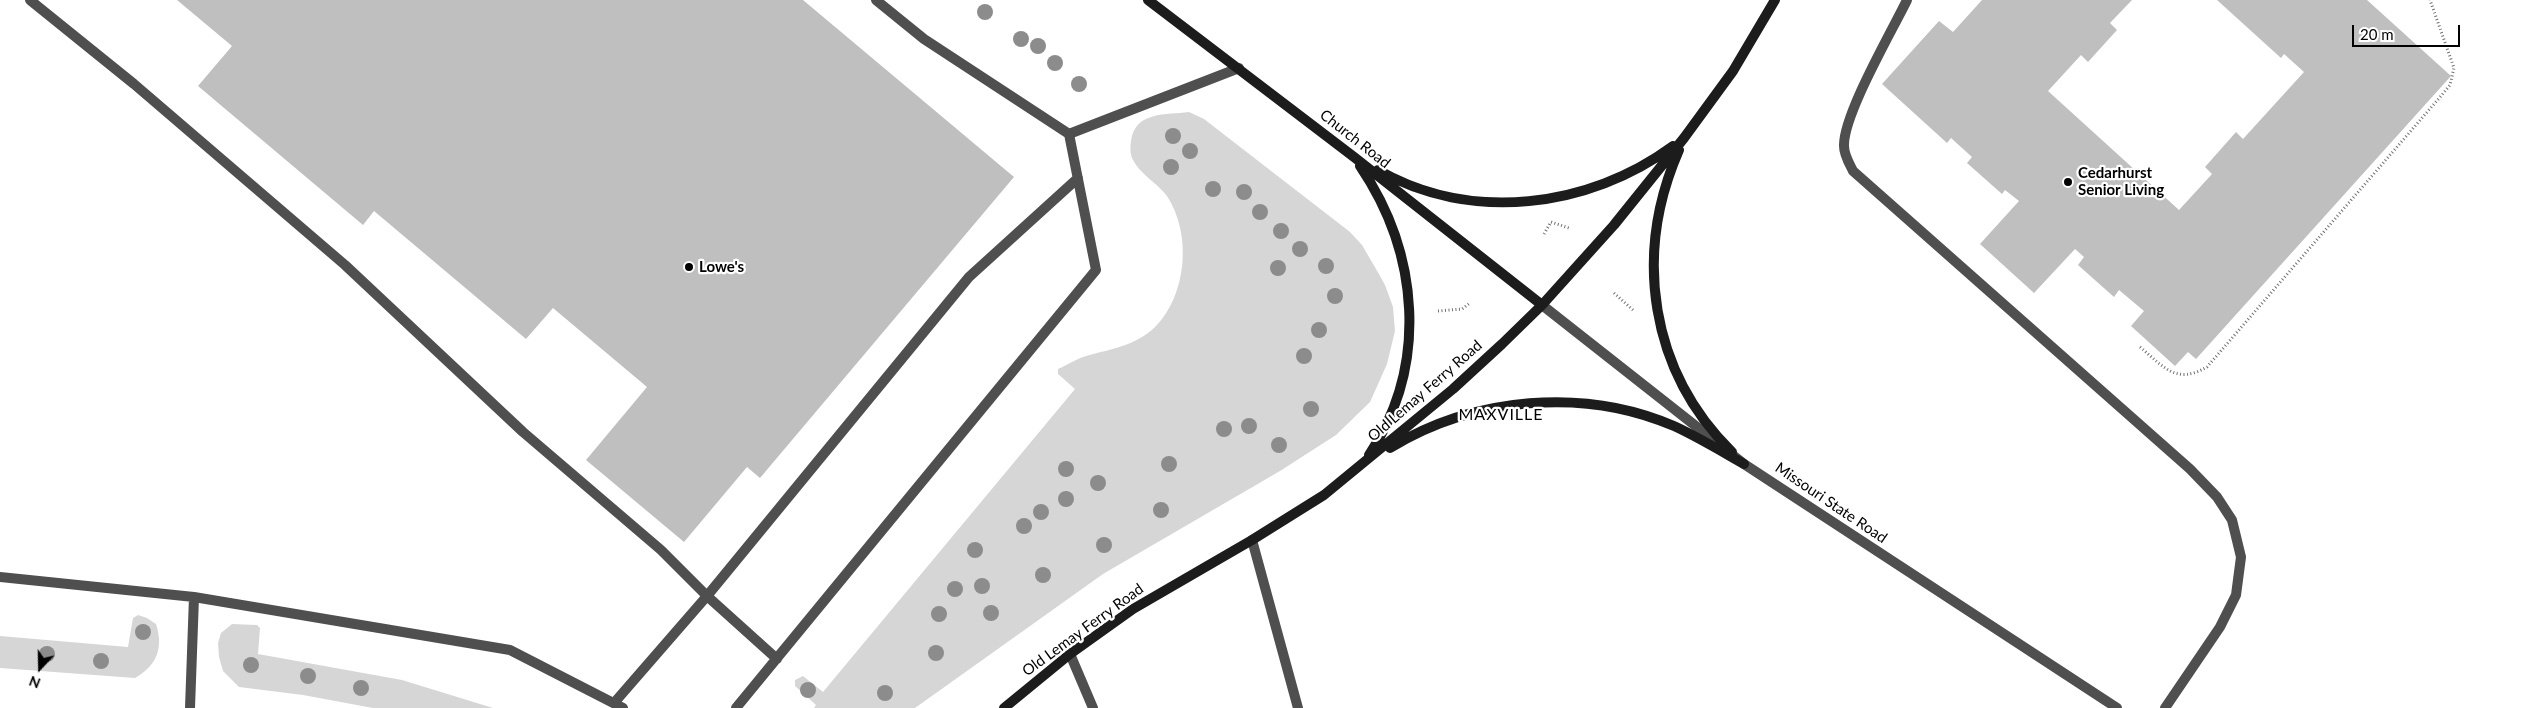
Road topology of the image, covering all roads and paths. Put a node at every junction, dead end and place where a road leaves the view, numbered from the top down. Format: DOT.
graph roads {
  1 [pos="30,0"];
  2 [pos="876,0"];
  3 [pos="1148,0"];
  4 [pos="1775,0"];
  5 [pos="1907,0"];
  6 [pos="2430,0"];
  7 [pos="1239,68"];
  8 [pos="1069,134"];
  9 [pos="1684,138"];
  10 [pos="1354,157"];
  11 [pos="1078,178"];
  12 [pos="1569,228"];
  13 [pos="1544,234"];
  14 [pos="1614,293"];
  15 [pos="1470,303"];
  16 [pos="1542,305"];
  17 [pos="1633,310"];
  18 [pos="1438,311"];
  19 [pos="2140,347"];
  20 [pos="1363,464"];
  21 [pos="1744,464"];
  22 [pos="1252,540"];
  23 [pos="0,577"];
  24 [pos="707,596"];
  25 [pos="194,597"];
  26 [pos="1070,654"];
  27 [pos="777,658"];
  28 [pos="619,706"];
  29 [pos="190,708"];
  30 [pos="736,708"];
  31 [pos="1004,708"];
  32 [pos="1093,708"];
  33 [pos="1298,708"];
  34 [pos="2117,708"];
  35 [pos="2165,708"];
  1 -- 24 [label="street"];
  2 -- 8 [label="street"];
  3 -- 7 [label="main road, Church Road"];
  4 -- 9 [label="main road, Old Lemay Ferry Road"];
  5 -- 35 [label="street"];
  6 -- 19 [label="path"];
  7 -- 8 [label="street"];
  7 -- 10 [label="main road, Church Road"];
  8 -- 11 [label="street"];
  9 -- 10 [label="main road"];
  9 -- 16 [label="main road, Old Lemay Ferry Road"];
  9 -- 21 [label="main road"];
  10 -- 16 [label="main road, Church Road"];
  10 -- 20 [label="main road"];
  11 -- 24 [label="street"];
  11 -- 27 [label="street"];
  12 -- 13 [label="path"];
  14 -- 17 [label="path"];
  15 -- 18 [label="path"];
  16 -- 20 [label="main road, Old Lemay Ferry Road"];
  16 -- 21 [label="street, Missouri State Road"];
  20 -- 21 [label="main road"];
  20 -- 22 [label="main road, Old Lemay Ferry Road"];
  21 -- 34 [label="street, Missouri State Road"];
  22 -- 26 [label="main road, Old Lemay Ferry Road"];
  22 -- 33 [label="street"];
  23 -- 25 [label="street"];
  24 -- 27 [label="street"];
  24 -- 28 [label="street"];
  25 -- 28 [label="street"];
  25 -- 29 [label="street"];
  26 -- 31 [label="main road, Old Lemay Ferry Road"];
  26 -- 32 [label="street"];
  27 -- 30 [label="street"];
}
